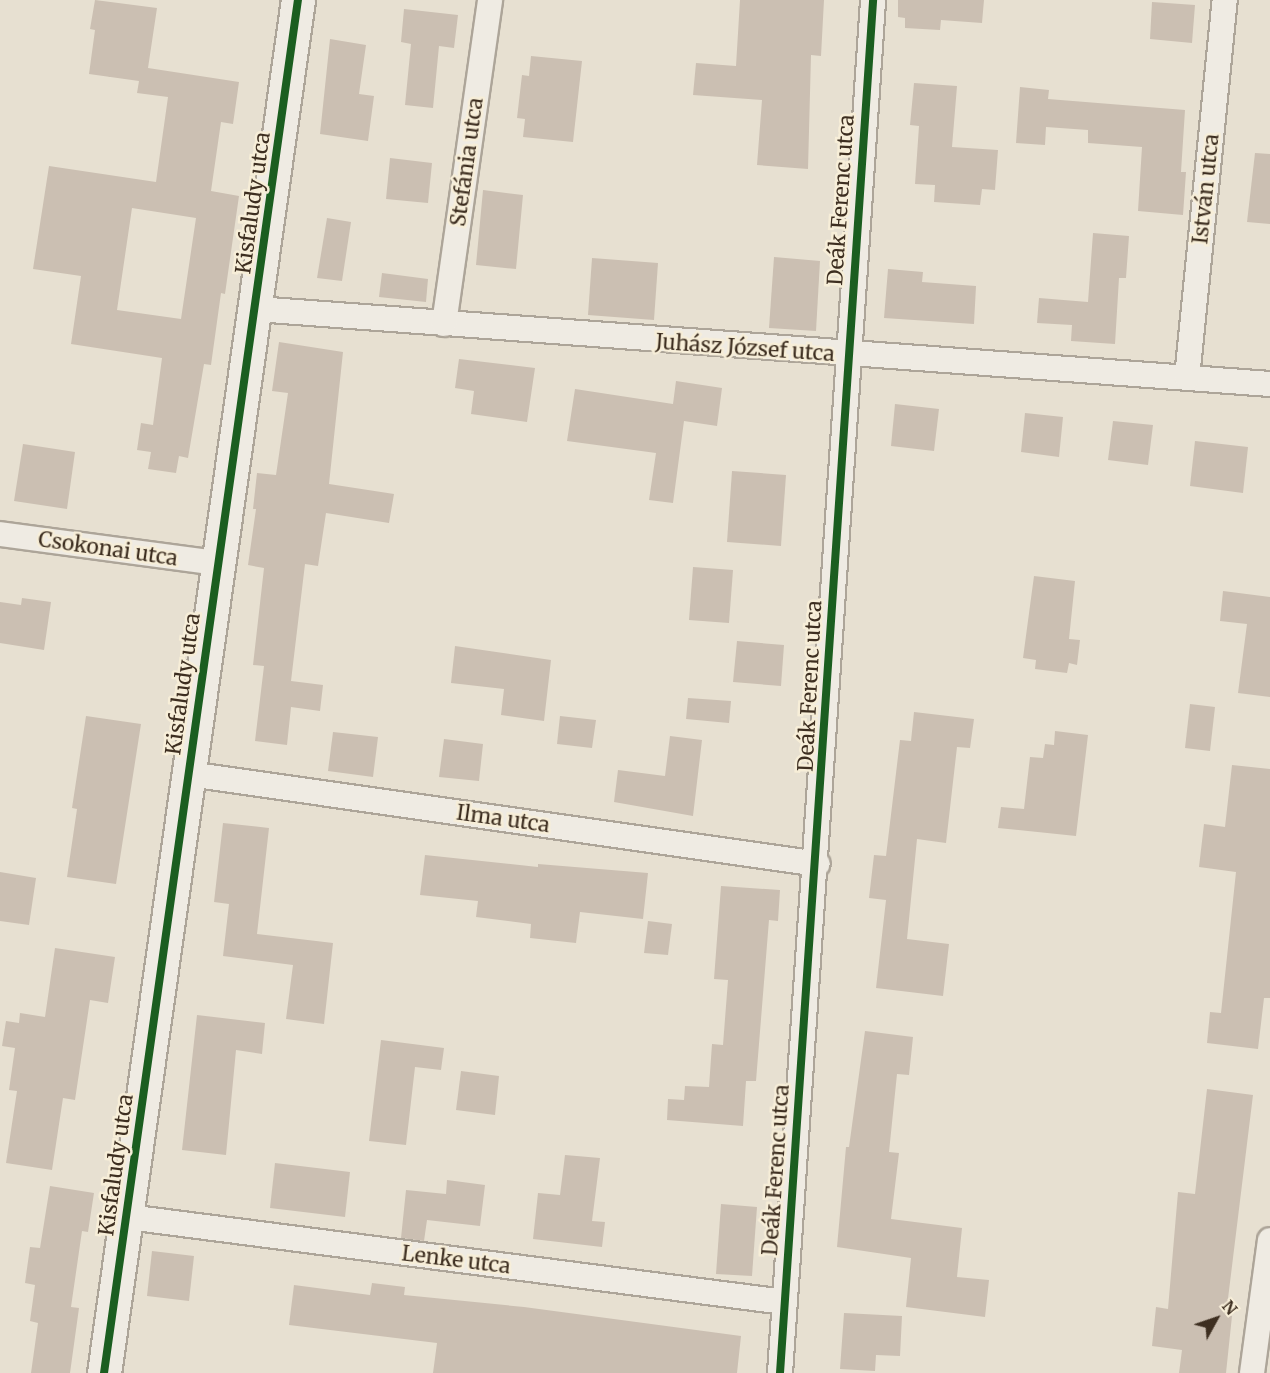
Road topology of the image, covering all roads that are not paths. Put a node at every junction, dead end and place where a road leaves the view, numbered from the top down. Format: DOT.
graph roads {
  1 [pos="298,0"];
  2 [pos="490,0"];
  3 [pos="873,0"];
  4 [pos="1224,0"];
  5 [pos="256,309"];
  6 [pos="444,324"];
  7 [pos="848,356"];
  8 [pos="1187,378"];
  9 [pos="1270,384"];
  10 [pos="0,534"];
  11 [pos="217,564"];
  12 [pos="189,774"];
  13 [pos="818,864"];
  14 [pos="128,1217"];
  15 [pos="1270,1240"];
  16 [pos="784,1302"];
  17 [pos="104,1373"];
  18 [pos="780,1373"];
  19 [pos="1252,1373"];
  1 -- 5 [label="street, Kisfaludy utca"];
  2 -- 6 [label="street, Stefánia utca"];
  3 -- 7 [label="street, Deák Ferenc utca"];
  4 -- 8 [label="street, István utca"];
  5 -- 6 [label="street, Juhász József utca"];
  5 -- 11 [label="street, Kisfaludy utca"];
  6 -- 7 [label="street, Juhász József utca"];
  7 -- 8 [label="street, Juhász József utca"];
  7 -- 13 [label="street, Deák Ferenc utca"];
  8 -- 9 [label="street, Juhász József utca"];
  10 -- 11 [label="street, Csokonai utca"];
  11 -- 12 [label="street, Kisfaludy utca"];
  12 -- 13 [label="street, Ilma utca"];
  12 -- 14 [label="street, Kisfaludy utca"];
  13 -- 16 [label="street, Deák Ferenc utca"];
  14 -- 16 [label="street, Lenke utca"];
  14 -- 17 [label="street, Kisfaludy utca"];
  15 -- 19 [label="street"];
  16 -- 18 [label="street, Deák Ferenc utca"];
}
